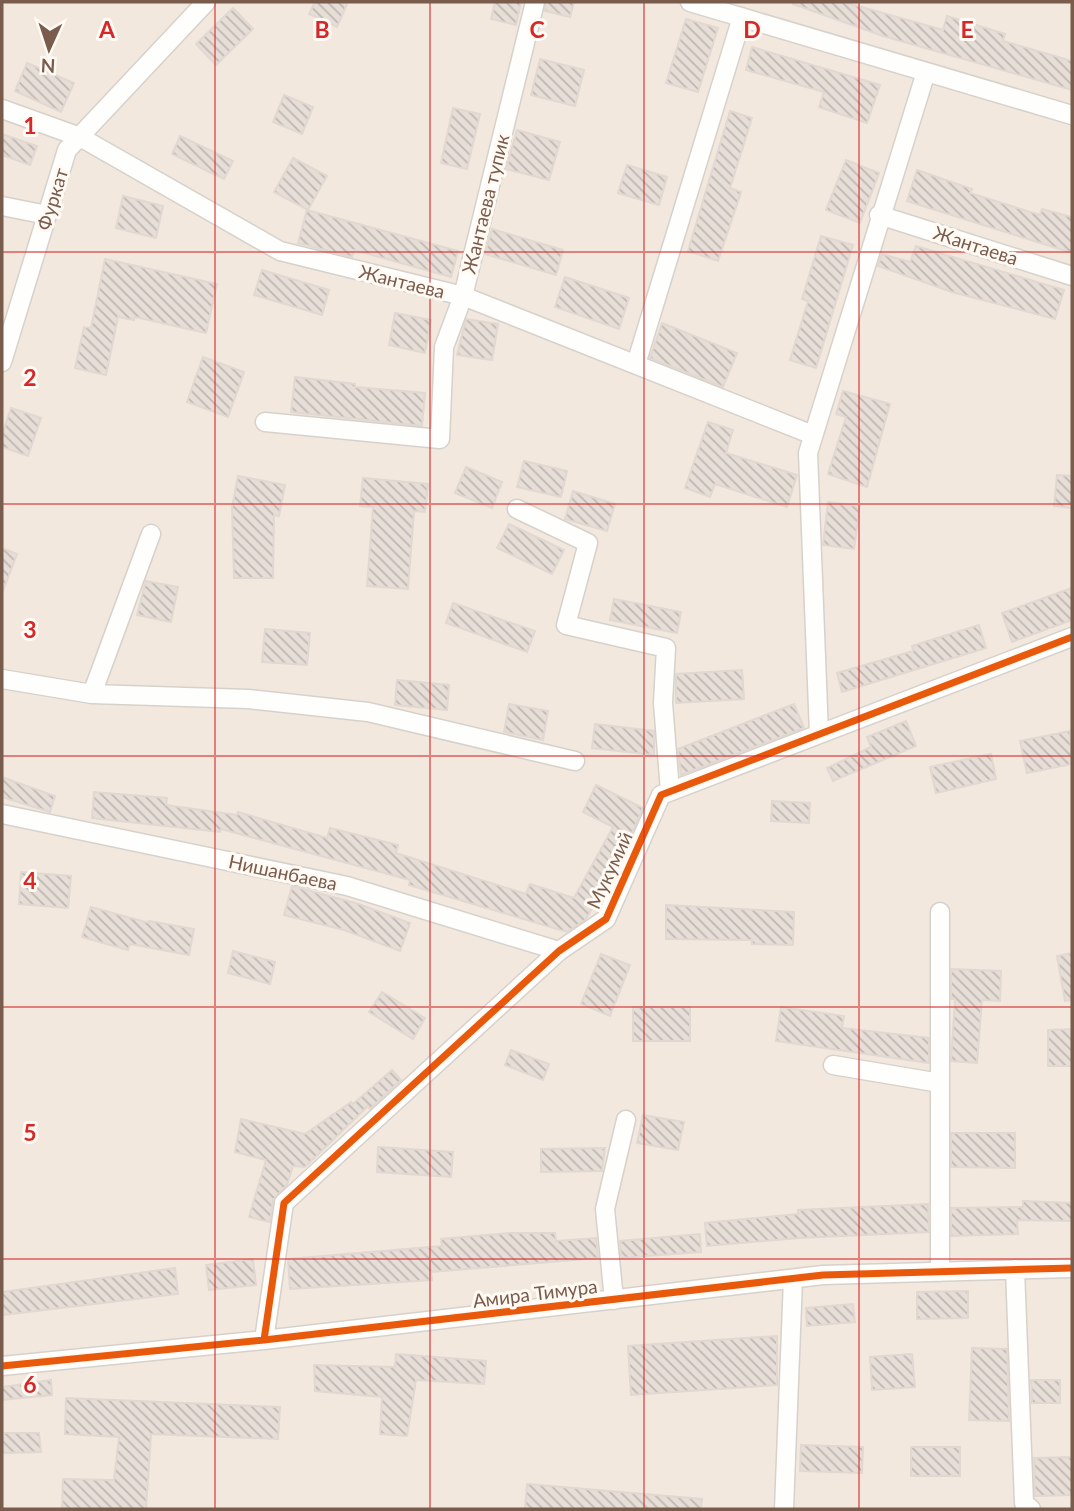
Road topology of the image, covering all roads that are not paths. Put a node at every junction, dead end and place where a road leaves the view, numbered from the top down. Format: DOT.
graph roads {
  1 [pos="206,2"];
  2 [pos="535,2"];
  3 [pos="690,2"];
  4 [pos="742,17"];
  5 [pos="926,72"];
  6 [pos="2,109"];
  7 [pos="1072,115"];
  8 [pos="80,137"];
  9 [pos="2,206"];
  10 [pos="47,215"];
  11 [pos="879,215"];
  12 [pos="1072,276"];
  13 [pos="463,296"];
  14 [pos="2,362"];
  15 [pos="636,364"];
  16 [pos="265,422"];
  17 [pos="813,435"];
  18 [pos="517,509"];
  19 [pos="151,534"];
  20 [pos="1072,637"];
  21 [pos="2,679"];
  22 [pos="92,694"];
  23 [pos="819,734"];
  24 [pos="575,761"];
  25 [pos="670,791"];
  26 [pos="2,814"];
  27 [pos="940,912"];
  28 [pos="559,951"];
  29 [pos="834,1065"];
  30 [pos="940,1083"];
  31 [pos="626,1120"];
  32 [pos="1072,1268"];
  33 [pos="1015,1269"];
  34 [pos="940,1272"];
  35 [pos="793,1279"];
  36 [pos="614,1300"];
  37 [pos="264,1340"];
  38 [pos="2,1366"];
  39 [pos="784,1509"];
  40 [pos="1031,1509"];
  1 -- 8 [label="street, Фуркат"];
  2 -- 13 [label="street, Жантаева тупик"];
  3 -- 4 [label="street"];
  4 -- 5 [label="street"];
  4 -- 15 [label="street"];
  5 -- 7 [label="street"];
  5 -- 11 [label="street"];
  6 -- 8 [label="street, Жантаева"];
  8 -- 10 [label="street, Фуркат"];
  8 -- 13 [label="street, Жантаева"];
  9 -- 10 [label="street"];
  10 -- 14 [label="street, Фуркат"];
  11 -- 12 [label="street, Жантаева"];
  11 -- 17 [label="street"];
  13 -- 15 [label="street, Жантаева"];
  13 -- 16 [label="street, Жантаева тупик"];
  15 -- 17 [label="street, Жантаева"];
  17 -- 23 [label="street"];
  18 -- 25 [label="street"];
  19 -- 22 [label="street"];
  20 -- 23 [label="street"];
  21 -- 22 [label="street"];
  22 -- 24 [label="street"];
  23 -- 25 [label="street"];
  25 -- 28 [label="street, Мукумий"];
  26 -- 28 [label="street, Нишанбаева"];
  27 -- 30 [label="street"];
  28 -- 37 [label="street, Мукумий"];
  29 -- 30 [label="street"];
  30 -- 34 [label="street"];
  31 -- 36 [label="street"];
  32 -- 33 [label="street, Амира Тимура"];
  33 -- 34 [label="street, Амира Тимура"];
  33 -- 40 [label="street"];
  34 -- 35 [label="street, Амира Тимура"];
  35 -- 36 [label="street, Амира Тимура"];
  35 -- 39 [label="street"];
  36 -- 37 [label="street, Амира Тимура"];
  37 -- 38 [label="street, Амира Тимура"];
}
